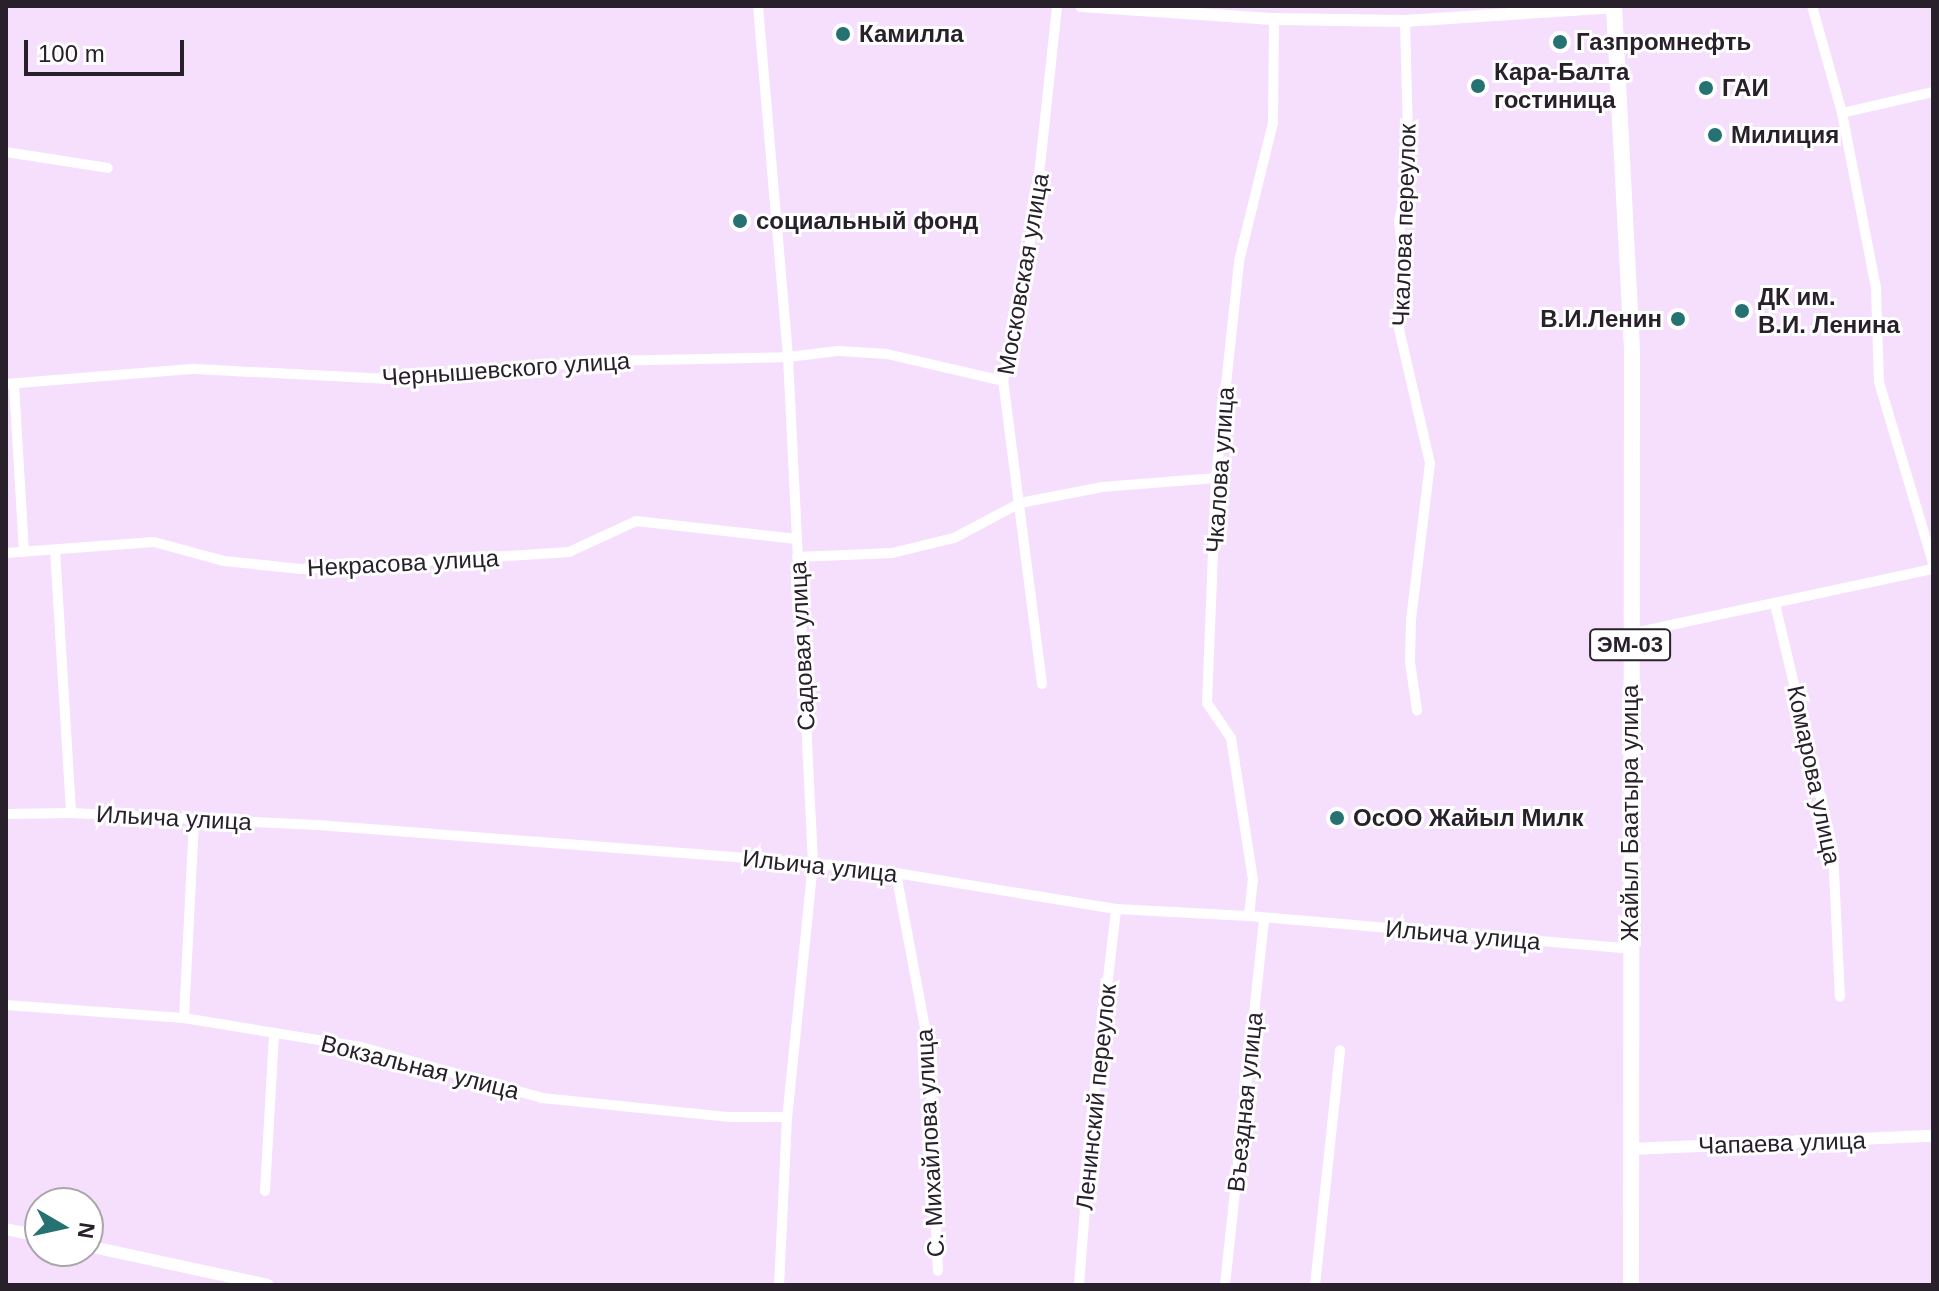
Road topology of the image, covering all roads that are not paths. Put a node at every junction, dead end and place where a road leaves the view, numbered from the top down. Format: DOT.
graph roads {
  1 [pos="758,6"];
  2 [pos="1057,6"];
  3 [pos="1081,6"];
  4 [pos="1615,6"];
  5 [pos="1812,6"];
  6 [pos="1174,8"];
  7 [pos="1274,19"];
  8 [pos="1405,21"];
  9 [pos="1933,92"];
  10 [pos="1842,113"];
  11 [pos="6,152"];
  12 [pos="108,168"];
  13 [pos="788,357"];
  14 [pos="1003,381"];
  15 [pos="10,384"];
  16 [pos="1216,478"];
  17 [pos="1020,503"];
  18 [pos="796,539"];
  19 [pos="55,550"];
  20 [pos="24,552"];
  21 [pos="6,553"];
  22 [pos="797,557"];
  23 [pos="1933,563"];
  24 [pos="1933,569"];
  25 [pos="1775,604"];
  26 [pos="1629,634"];
  27 [pos="1042,684"];
  28 [pos="1417,710"];
  29 [pos="71,813"];
  30 [pos="6,814"];
  31 [pos="194,819"];
  32 [pos="813,863"];
  33 [pos="896,873"];
  34 [pos="1116,909"];
  35 [pos="1249,916"];
  36 [pos="1264,918"];
  37 [pos="1631,949"];
  38 [pos="1840,997"];
  39 [pos="6,1005"];
  40 [pos="184,1018"];
  41 [pos="274,1033"];
  42 [pos="1340,1050"];
  43 [pos="787,1117"];
  44 [pos="1933,1136"];
  45 [pos="1631,1149"];
  46 [pos="265,1191"];
  47 [pos="104,1249"];
  48 [pos="938,1271"];
  49 [pos="268,1285"];
  50 [pos="779,1285"];
  51 [pos="1079,1285"];
  52 [pos="1225,1285"];
  53 [pos="1315,1285"];
  54 [pos="1631,1285"];
  1 -- 13 [label="street, Садовая улица"];
  2 -- 14 [label="street, Московская улица"];
  3 -- 6 [label="street"];
  4 -- 8 [label="street"];
  4 -- 26 [label="highway, Жайыл Баатыра улица / ЭМ-03"];
  5 -- 10 [label="street"];
  6 -- 7 [label="street"];
  7 -- 8 [label="street"];
  7 -- 16 [label="street, Чкалова улица"];
  8 -- 28 [label="street, Чкалова переулок"];
  9 -- 10 [label="street"];
  10 -- 23 [label="street"];
  11 -- 12 [label="street"];
  13 -- 14 [label="street, Чернышевского улица"];
  13 -- 15 [label="street, Чернышевского улица"];
  13 -- 18 [label="street, Садовая улица"];
  14 -- 17 [label="street, Московская улица"];
  15 -- 20 [label="street"];
  16 -- 17 [label="street"];
  16 -- 35 [label="street, Чкалова улица"];
  17 -- 22 [label="street"];
  17 -- 27 [label="street, Московская улица"];
  18 -- 19 [label="street, Некрасова улица"];
  18 -- 22 [label="street, Садовая улица"];
  19 -- 20 [label="street, Некрасова улица"];
  19 -- 29 [label="street"];
  20 -- 21 [label="street, Некрасова улица"];
  22 -- 32 [label="street, Садовая улица"];
  24 -- 25 [label="street"];
  25 -- 26 [label="street"];
  25 -- 38 [label="street, Комарова улица"];
  26 -- 37 [label="highway, Жайыл Баатыра улица / ЭМ-03"];
  29 -- 30 [label="street, Ильича улица"];
  29 -- 31 [label="street, Ильича улица"];
  31 -- 32 [label="street, Ильича улица"];
  31 -- 40 [label="street"];
  32 -- 33 [label="street, Ильича улица"];
  32 -- 43 [label="street, Садовая улица"];
  33 -- 34 [label="street, Ильича улица"];
  33 -- 48 [label="street, С. Михайлова улица"];
  34 -- 35 [label="street, Ильича улица"];
  34 -- 51 [label="street, Ленинский переулок"];
  35 -- 36 [label="street, Ильича улица"];
  36 -- 37 [label="street, Ильича улица"];
  36 -- 52 [label="street, Въездная улица"];
  37 -- 45 [label="highway, Жайыл Баатыра улица / ЭМ-03"];
  39 -- 40 [label="street, Вокзальная улица"];
  40 -- 41 [label="street, Вокзальная улица"];
  41 -- 43 [label="street, Вокзальная улица"];
  41 -- 46 [label="street"];
  42 -- 53 [label="street"];
  43 -- 50 [label="street, Садовая улица"];
  44 -- 45 [label="street, Чапаева улица"];
  45 -- 54 [label="highway, Жайыл Баатыра улица / ЭМ-03"];
  47 -- 49 [label="street"];
}
